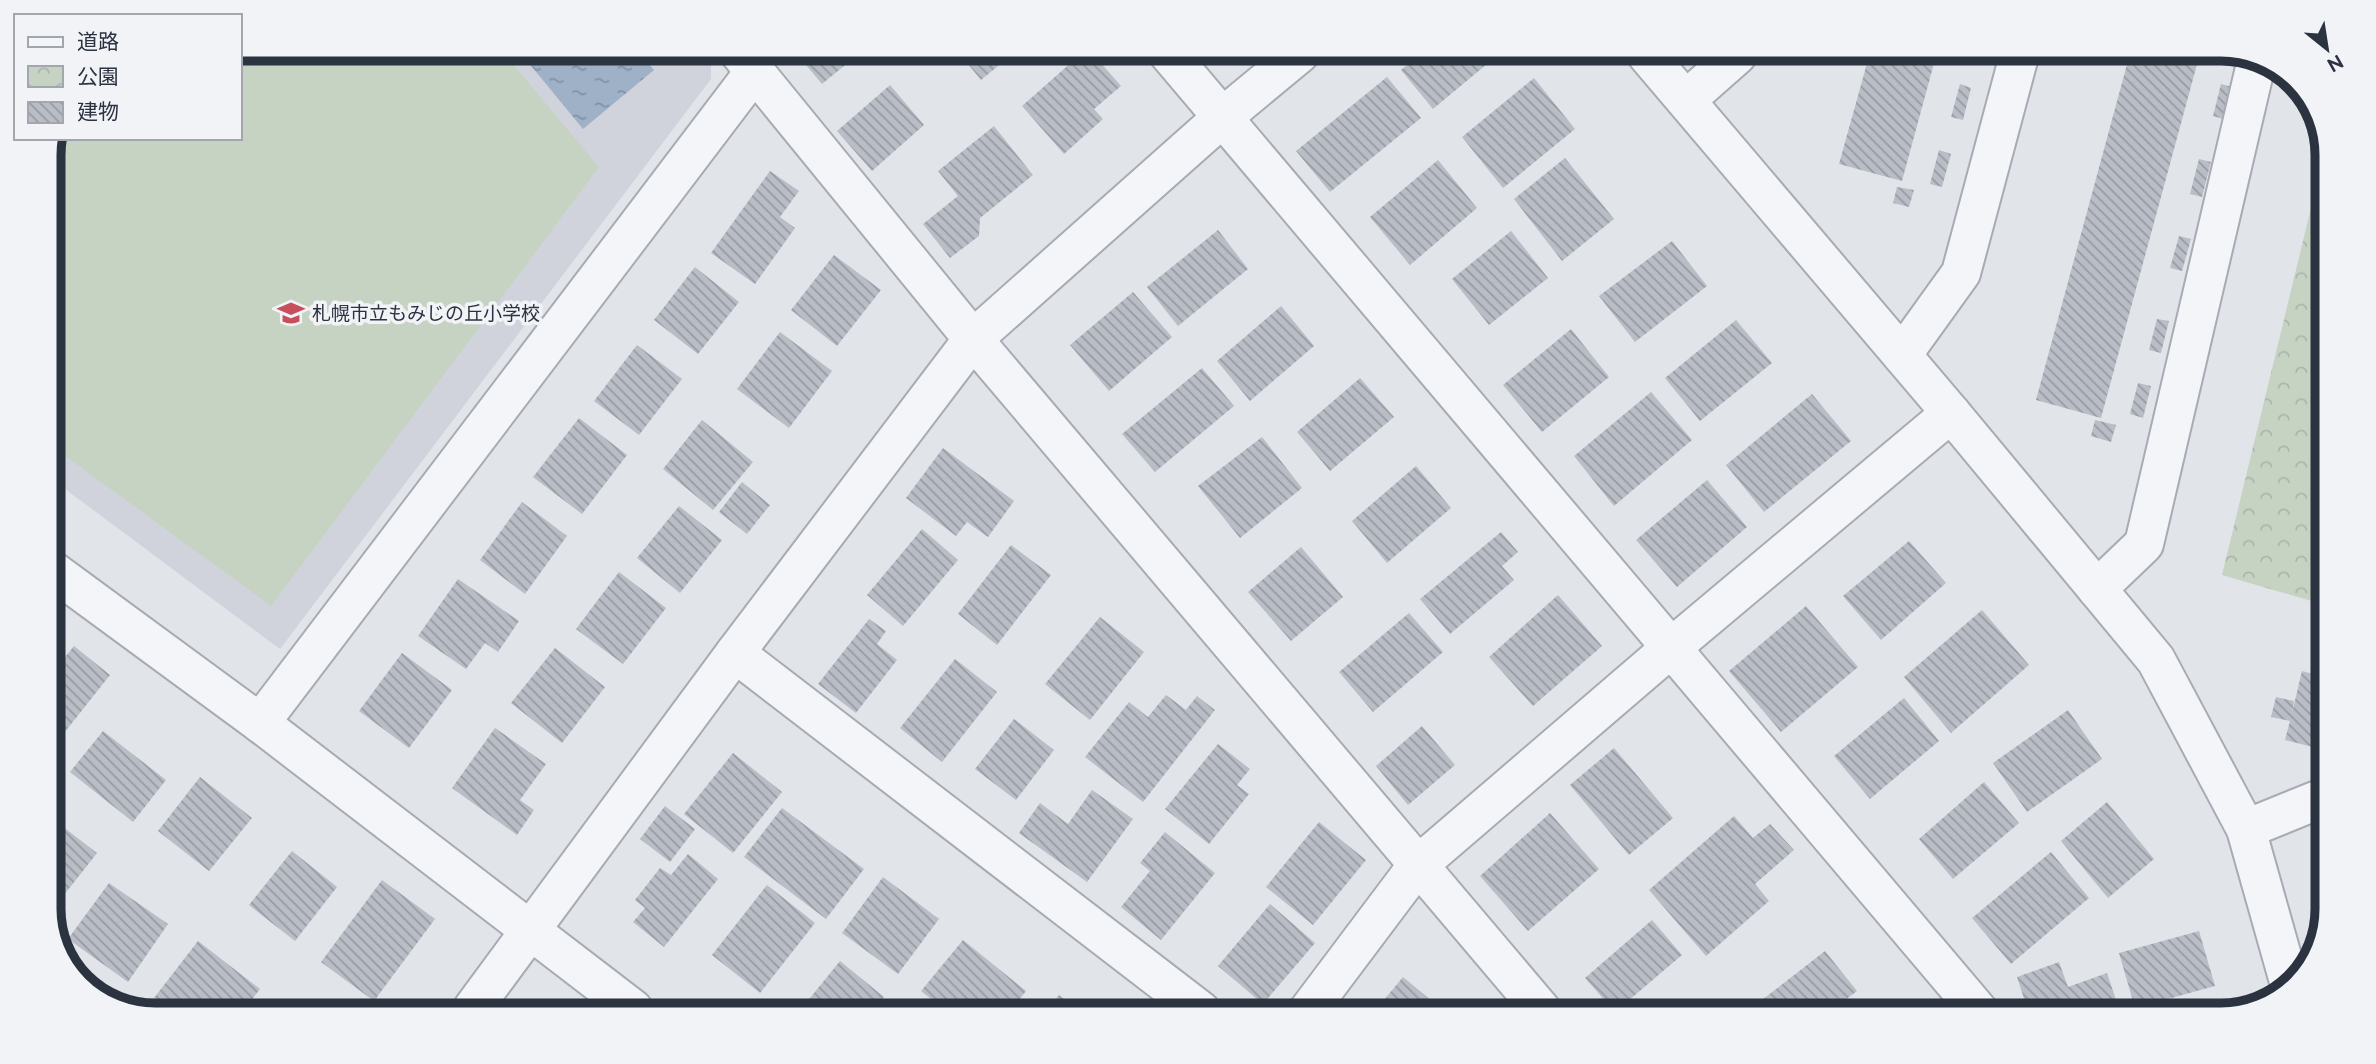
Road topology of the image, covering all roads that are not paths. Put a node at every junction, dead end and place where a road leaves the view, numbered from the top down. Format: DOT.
graph roads {
  1 [pos="746,61"];
  2 [pos="1175,61"];
  3 [pos="1291,61"];
  4 [pos="1652,61"];
  5 [pos="1730,61"];
  6 [pos="2018,61"];
  7 [pos="2255,68"];
  8 [pos="1686,100"];
  9 [pos="1224,116"];
  10 [pos="973,339"];
  11 [pos="1902,355"];
  12 [pos="1951,413"];
  13 [pos="61,577"];
  14 [pos="2097,589"];
  15 [pos="1672,647"];
  16 [pos="735,653"];
  17 [pos="260,723"];
  18 [pos="2315,801"];
  19 [pos="2246,829"];
  20 [pos="1418,866"];
  21 [pos="531,930"];
  22 [pos="2287,975"];
  23 [pos="477,1003"];
  24 [pos="625,1003"];
  25 [pos="1191,1003"];
  26 [pos="1315,1003"];
  27 [pos="1535,1003"];
  28 [pos="1972,1003"];
  1 -- 10 [label="street"];
  1 -- 17 [label="street"];
  2 -- 9 [label="street"];
  3 -- 9 [label="street"];
  4 -- 8 [label="street"];
  5 -- 8 [label="street"];
  6 -- 11 [label="street"];
  7 -- 14 [label="street"];
  8 -- 11 [label="street"];
  9 -- 10 [label="street"];
  9 -- 15 [label="street"];
  10 -- 16 [label="street"];
  10 -- 20 [label="street"];
  11 -- 12 [label="street"];
  12 -- 14 [label="street"];
  12 -- 15 [label="street"];
  13 -- 17 [label="street"];
  14 -- 19 [label="street"];
  15 -- 20 [label="street"];
  15 -- 28 [label="street"];
  16 -- 21 [label="street"];
  16 -- 25 [label="street"];
  17 -- 21 [label="street"];
  18 -- 19 [label="street"];
  19 -- 22 [label="street"];
  20 -- 26 [label="street"];
  20 -- 27 [label="street"];
  21 -- 23 [label="street"];
  21 -- 24 [label="street"];
}
